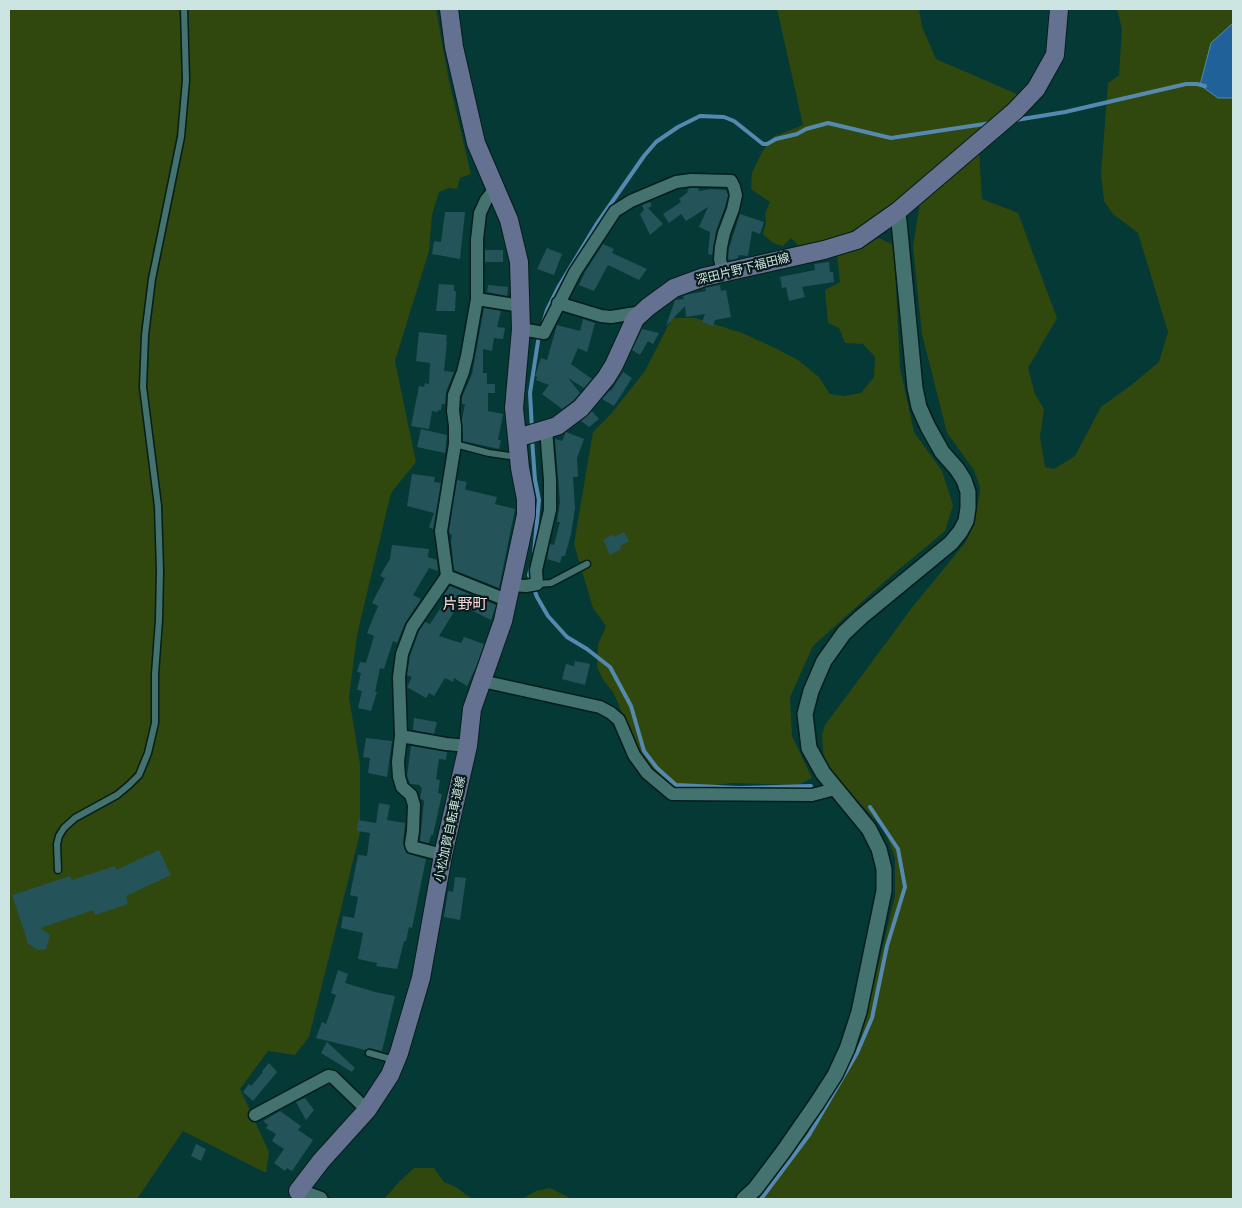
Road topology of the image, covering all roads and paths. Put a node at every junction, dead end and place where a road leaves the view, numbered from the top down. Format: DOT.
graph roads {
  1 [pos="184,9"];
  2 [pos="449,9"];
  3 [pos="1059,9"];
  4 [pos="495,188"];
  5 [pos="898,211"];
  6 [pos="723,273"];
  7 [pos="477,299"];
  8 [pos="558,303"];
  9 [pos="521,306"];
  10 [pos="642,312"];
  11 [pos="521,329"];
  12 [pos="546,429"];
  13 [pos="517,438"];
  14 [pos="454,444"];
  15 [pos="519,457"];
  16 [pos="587,564"];
  17 [pos="447,576"];
  18 [pos="537,584"];
  19 [pos="510,593"];
  20 [pos="482,681"];
  21 [pos="401,736"];
  22 [pos="468,746"];
  23 [pos="835,788"];
  24 [pos="443,855"];
  25 [pos="58,870"];
  26 [pos="368,1054"];
  27 [pos="396,1060"];
  28 [pos="367,1110"];
  29 [pos="255,1115"];
  30 [pos="298,1190"];
  31 [pos="320,1199"];
  32 [pos="744,1199"];
  1 -- 25 [label="lane"];
  2 -- 4 [label="main road"];
  3 -- 5 [label="main road, 深田片野下福田線"];
  4 -- 7 [label="street"];
  4 -- 9 [label="main road"];
  5 -- 6 [label="main road, 深田片野下福田線"];
  5 -- 23 [label="street"];
  6 -- 8 [label="street"];
  6 -- 10 [label="main road, 深田片野下福田線"];
  7 -- 9 [label="street"];
  7 -- 14 [label="street"];
  8 -- 10 [label="street"];
  8 -- 11 [label="street"];
  9 -- 11 [label="main road"];
  10 -- 12 [label="main road, 深田片野下福田線"];
  11 -- 13 [label="main road"];
  12 -- 13 [label="main road, 深田片野下福田線"];
  12 -- 18 [label="street"];
  13 -- 15 [label="main road, 小松加賀自転車道線"];
  14 -- 15 [label="lane"];
  14 -- 17 [label="street"];
  15 -- 19 [label="main road, 小松加賀自転車道線"];
  16 -- 18 [label="lane"];
  17 -- 19 [label="street"];
  17 -- 21 [label="street"];
  18 -- 19 [label="street"];
  19 -- 20 [label="main road, 小松加賀自転車道線"];
  20 -- 22 [label="main road, 小松加賀自転車道線"];
  20 -- 23 [label="street"];
  21 -- 22 [label="street"];
  21 -- 24 [label="street"];
  22 -- 24 [label="main road, 小松加賀自転車道線"];
  23 -- 32 [label="street"];
  24 -- 27 [label="main road, 小松加賀自転車道線"];
  26 -- 27 [label="lane"];
  27 -- 28 [label="main road, 小松加賀自転車道線"];
  28 -- 29 [label="street"];
  28 -- 30 [label="main road, 小松加賀自転車道線"];
  30 -- 31 [label="street"];
}
